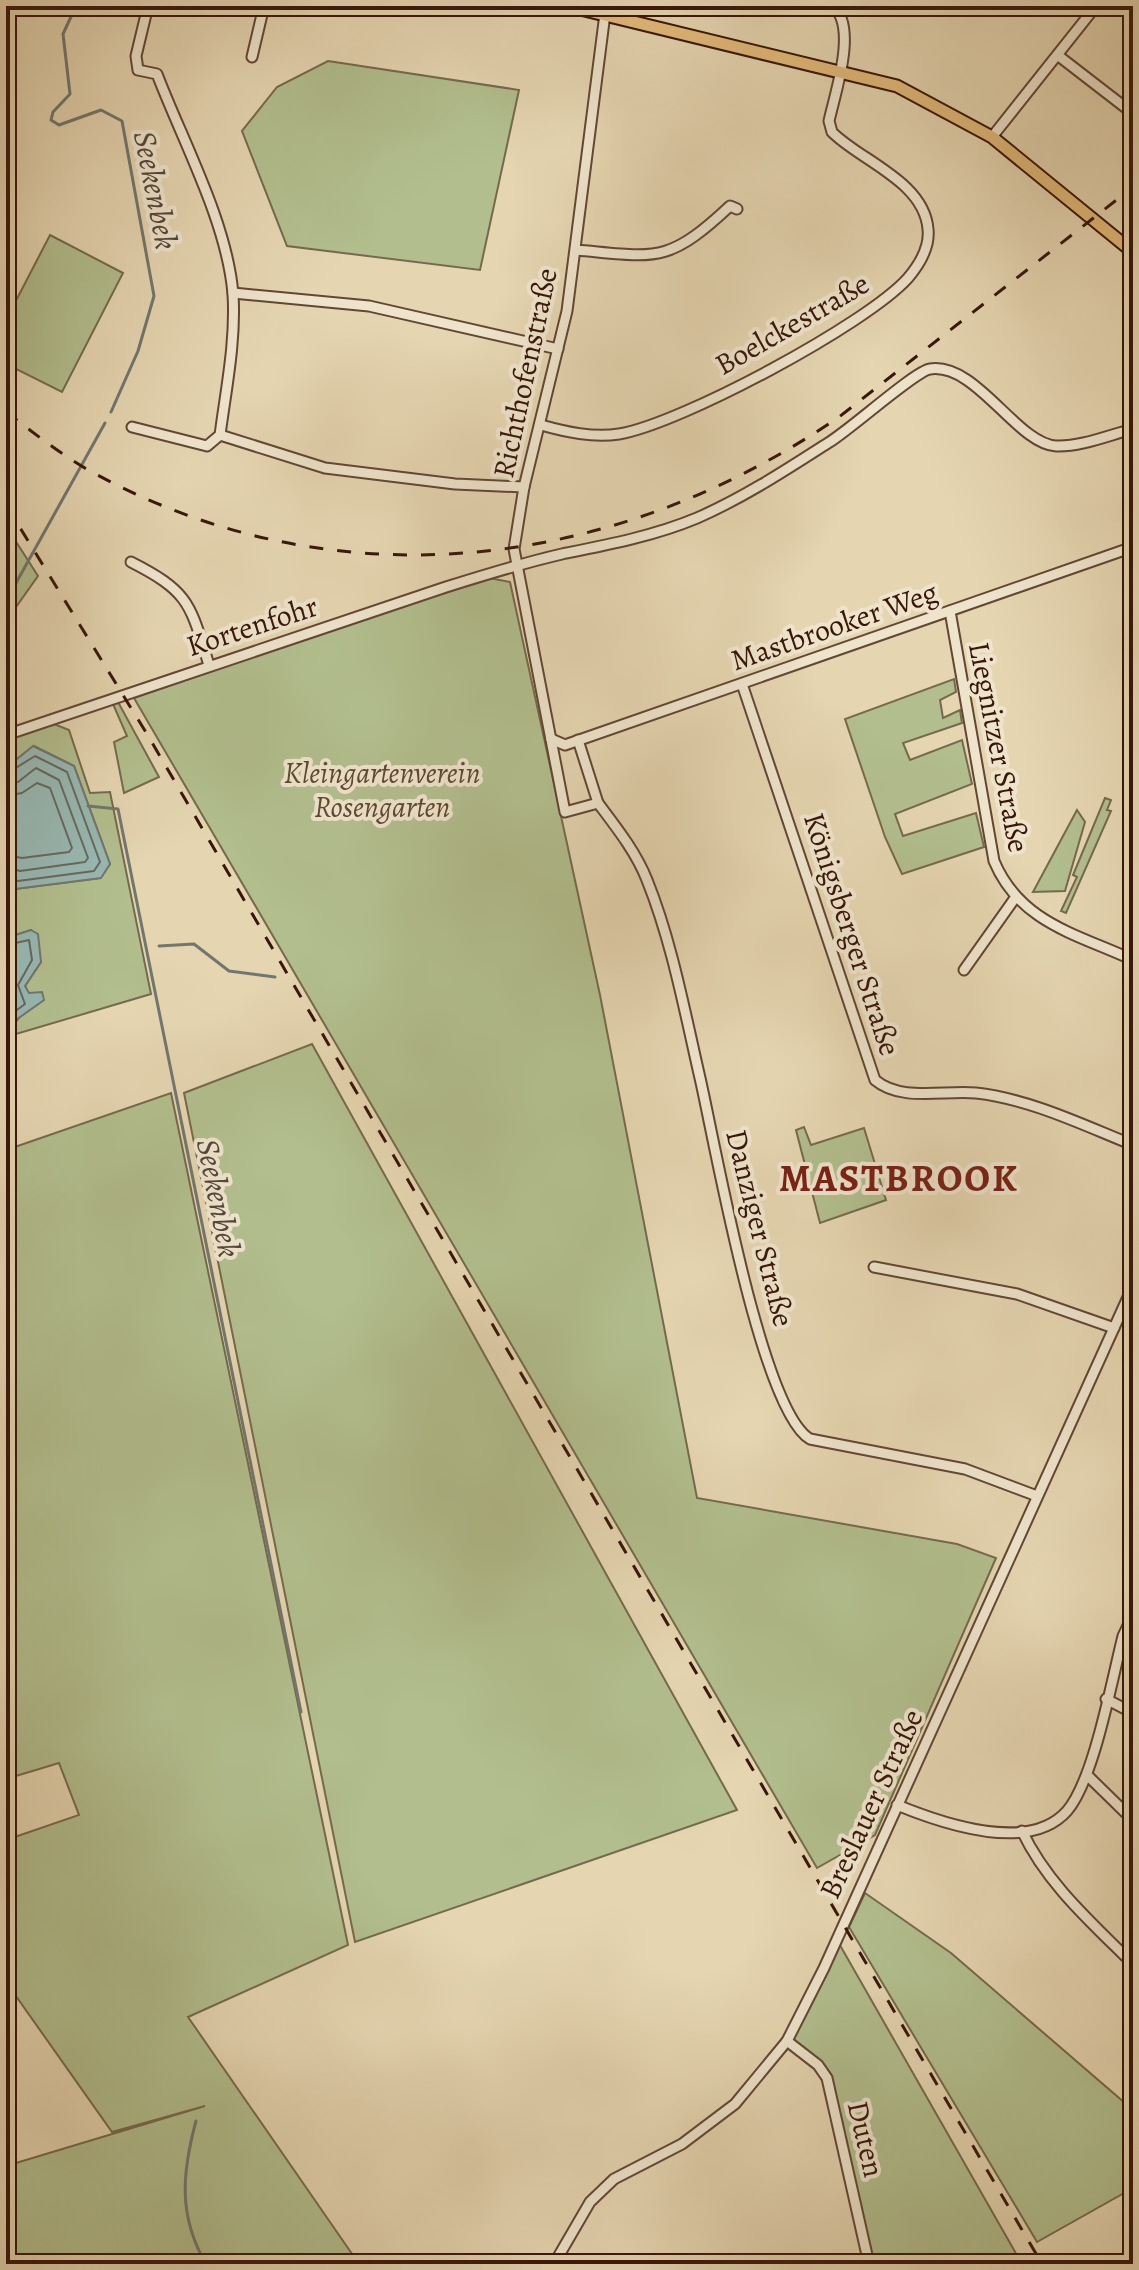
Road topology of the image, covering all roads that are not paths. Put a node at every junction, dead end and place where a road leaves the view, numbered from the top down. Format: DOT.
graph roads {
  1 [pos="148,6"];
  2 [pos="264,6"];
  3 [pos="568,6"];
  4 [pos="833,6"];
  5 [pos="1096,6"];
  6 [pos="605,10"];
  7 [pos="252,57"];
  8 [pos="1060,57"];
  9 [pos="840,71"];
  10 [pos="1126,108"];
  11 [pos="992,137"];
  12 [pos="737,209"];
  13 [pos="576,250"];
  14 [pos="1133,252"];
  15 [pos="233,293"];
  16 [pos="558,349"];
  17 [pos="541,425"];
  18 [pos="132,427"];
  19 [pos="1133,429"];
  20 [pos="220,435"];
  21 [pos="524,487"];
  22 [pos="1133,547"];
  23 [pos="131,562"];
  24 [pos="515,566"];
  25 [pos="950,611"];
  26 [pos="209,665"];
  27 [pos="742,684"];
  28 [pos="6,735"];
  29 [pos="551,739"];
  30 [pos="578,740"];
  31 [pos="598,803"];
  32 [pos="1015,898"];
  33 [pos="1133,960"];
  34 [pos="964,970"];
  35 [pos="1133,1145"];
  36 [pos="874,1267"];
  37 [pos="1133,1286"];
  38 [pos="1114,1328"];
  39 [pos="1037,1496"];
  40 [pos="1133,1615"];
  41 [pos="1106,1699"];
  42 [pos="1133,1713"];
  43 [pos="1087,1775"];
  44 [pos="897,1805"];
  45 [pos="1133,1820"];
  46 [pos="1022,1831"];
  47 [pos="1133,1964"];
  48 [pos="787,2041"];
  49 [pos="554,2264"];
  50 [pos="869,2264"];
  1 -- 15 [label="street"];
  2 -- 7 [label="street"];
  3 -- 6 [label="main road"];
  4 -- 9 [label="street"];
  5 -- 8 [label="street"];
  6 -- 9 [label="main road"];
  6 -- 13 [label="street, Richthofenstraße"];
  8 -- 10 [label="street"];
  8 -- 11 [label="street"];
  9 -- 11 [label="main road"];
  9 -- 17 [label="street, Boelckestraße"];
  11 -- 14 [label="main road"];
  12 -- 13 [label="street"];
  13 -- 16 [label="street, Richthofenstraße"];
  15 -- 16 [label="street"];
  15 -- 20 [label="street"];
  16 -- 17 [label="street, Richthofenstraße"];
  17 -- 21 [label="street, Richthofenstraße"];
  18 -- 20 [label="street"];
  19 -- 24 [label="street, Kortenfohr"];
  20 -- 21 [label="street"];
  21 -- 24 [label="street, Richthofenstraße"];
  22 -- 25 [label="street, Mastbrooker Weg"];
  23 -- 26 [label="street"];
  24 -- 26 [label="street, Kortenfohr"];
  24 -- 29 [label="street, Richthofenstraße"];
  25 -- 27 [label="street, Mastbrooker Weg"];
  25 -- 32 [label="street, Liegnitzer Straße"];
  26 -- 28 [label="street, Kortenfohr"];
  27 -- 30 [label="street, Mastbrooker Weg"];
  27 -- 35 [label="street, Königsberger Straße"];
  29 -- 30 [label="street, Mastbrooker Weg"];
  29 -- 31 [label="street"];
  30 -- 31 [label="street, Danziger Straße"];
  31 -- 39 [label="street, Danziger Straße"];
  32 -- 33 [label="street, Liegnitzer Straße"];
  32 -- 34 [label="street"];
  36 -- 38 [label="street"];
  37 -- 38 [label="street, Breslauer Straße"];
  38 -- 39 [label="street, Breslauer Straße"];
  39 -- 44 [label="street, Breslauer Straße"];
  40 -- 41 [label="street"];
  41 -- 42 [label="street"];
  41 -- 43 [label="street"];
  43 -- 45 [label="street"];
  43 -- 46 [label="street"];
  44 -- 46 [label="street"];
  44 -- 48 [label="street, Breslauer Straße"];
  46 -- 47 [label="street"];
  48 -- 49 [label="street, Breslauer Straße"];
  48 -- 50 [label="street, Duten"];
}
